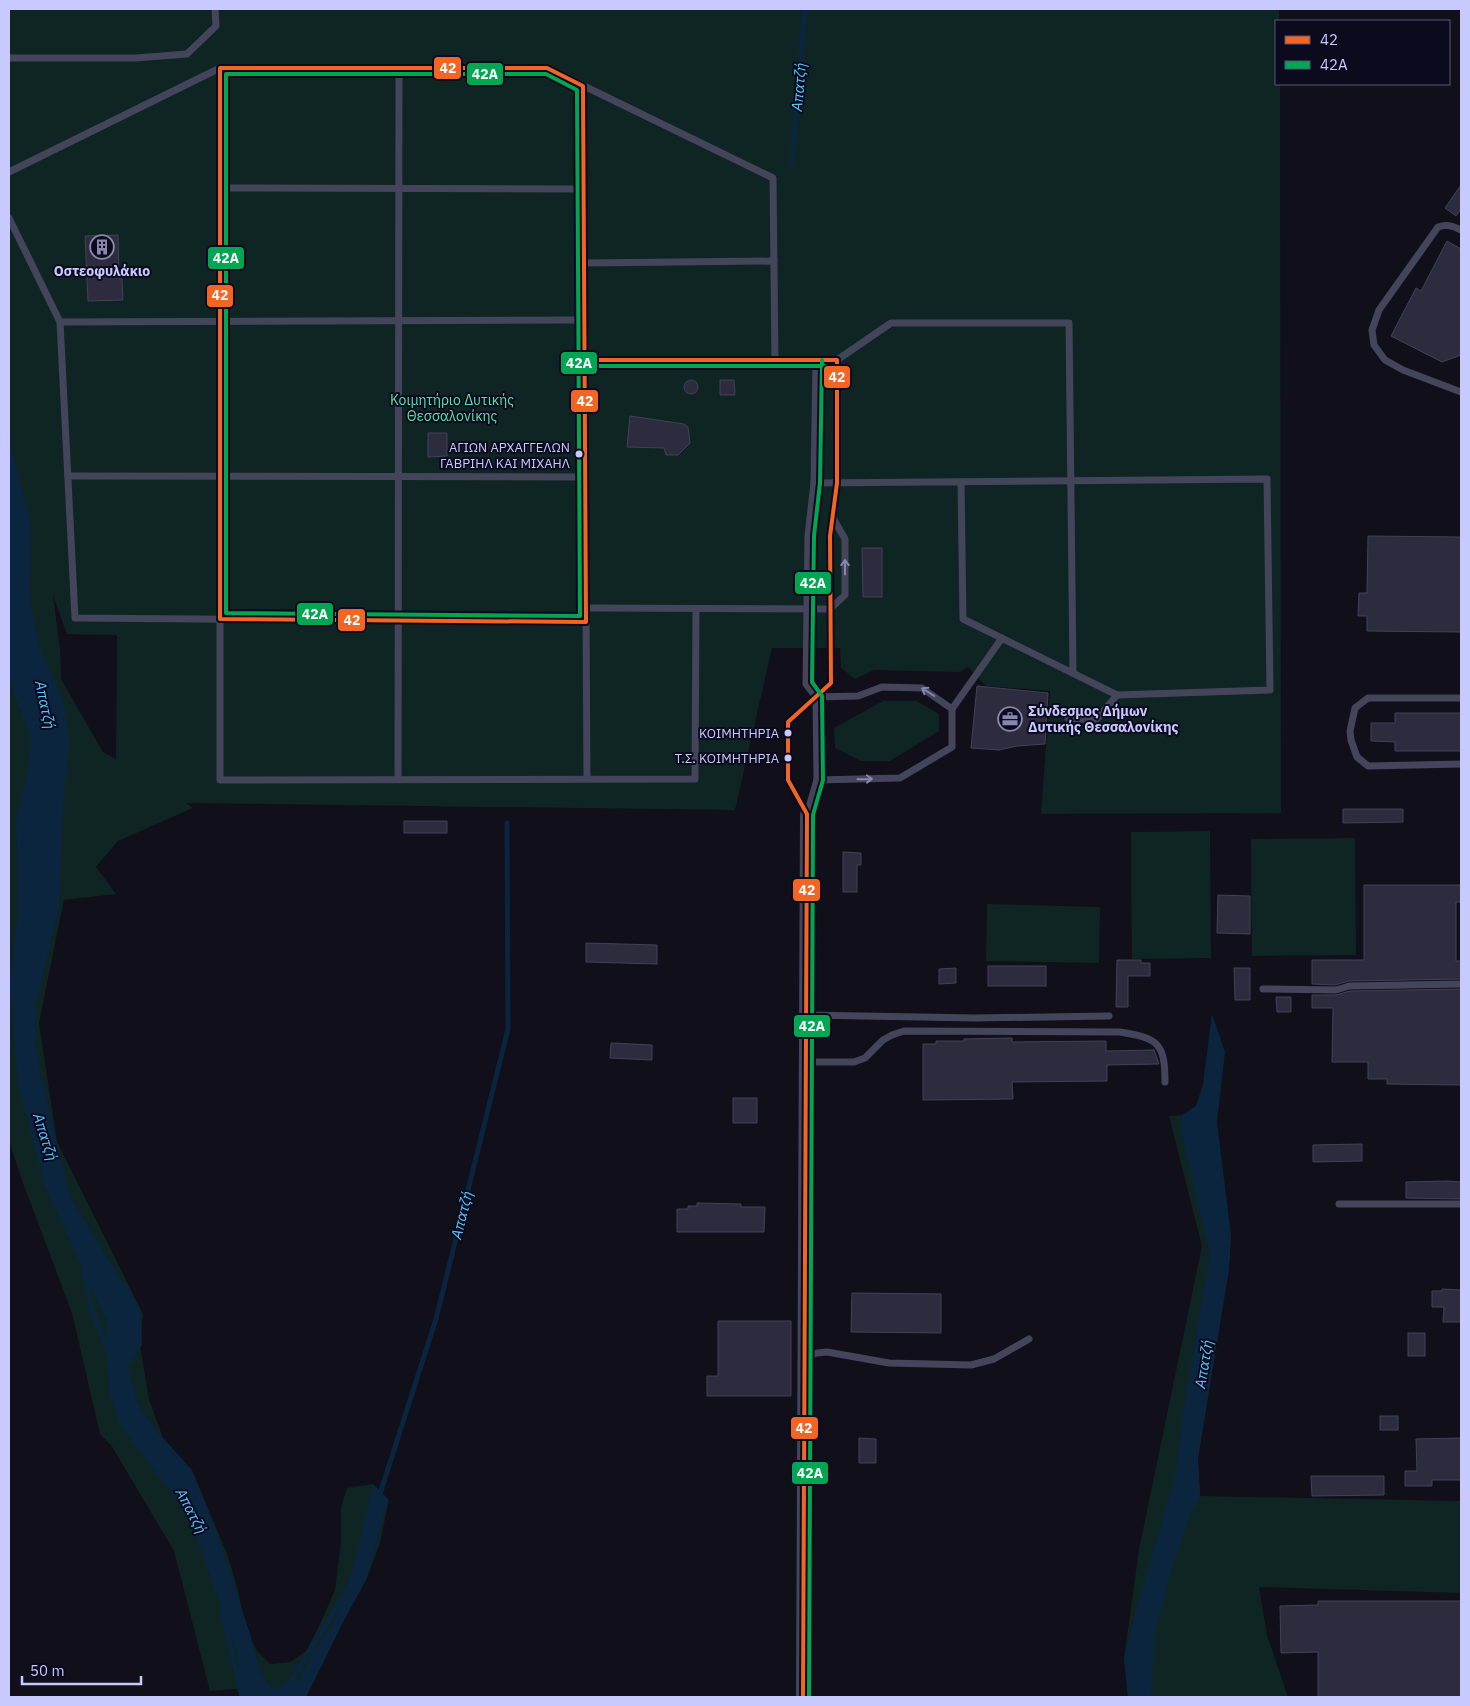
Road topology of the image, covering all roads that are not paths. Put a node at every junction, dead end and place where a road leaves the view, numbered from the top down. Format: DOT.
graph roads {
  1 [pos="215,9"];
  2 [pos="9,58"];
  3 [pos="220,68"];
  4 [pos="398,68"];
  5 [pos="583,86"];
  6 [pos="9,172"];
  7 [pos="220,188"];
  8 [pos="398,189"];
  9 [pos="584,189"];
  10 [pos="9,218"];
  11 [pos="1461,230"];
  12 [pos="774,261"];
  13 [pos="584,263"];
  14 [pos="398,320"];
  15 [pos="584,320"];
  16 [pos="220,321"];
  17 [pos="60,322"];
  18 [pos="584,360"];
  19 [pos="775,360"];
  20 [pos="816,360"];
  21 [pos="837,360"];
  22 [pos="1461,390"];
  23 [pos="68,476"];
  24 [pos="220,476"];
  25 [pos="398,477"];
  26 [pos="585,477"];
  27 [pos="1071,481"];
  28 [pos="961,482"];
  29 [pos="814,483"];
  30 [pos="837,483"];
  31 [pos="832,518"];
  32 [pos="586,608"];
  33 [pos="696,609"];
  34 [pos="807,609"];
  35 [pos="830,609"];
  36 [pos="220,619"];
  37 [pos="398,620"];
  38 [pos="586,622"];
  39 [pos="1002,638"];
  40 [pos="1073,673"];
  41 [pos="1117,695"];
  42 [pos="816,697"];
  43 [pos="1461,698"];
  44 [pos="952,709"];
  45 [pos="1068,718"];
  46 [pos="1461,764"];
  47 [pos="398,779"];
  48 [pos="586,779"];
  49 [pos="817,780"];
  50 [pos="807,814"];
  51 [pos="1461,984"];
  52 [pos="1264,989"];
  53 [pos="806,1015"];
  54 [pos="1109,1016"];
  55 [pos="805,1062"];
  56 [pos="1165,1082"];
  57 [pos="1339,1204"];
  58 [pos="1461,1204"];
  59 [pos="1030,1339"];
  60 [pos="805,1357"];
  61 [pos="803,1697"];
  1 -- 2 [label="lane"];
  3 -- 4 [label="lane"];
  3 -- 6 [label="lane"];
  3 -- 7 [label="lane"];
  4 -- 5 [label="lane"];
  4 -- 8 [label="lane"];
  5 -- 9 [label="lane"];
  5 -- 12 [label="lane"];
  7 -- 8 [label="lane"];
  7 -- 16 [label="lane"];
  8 -- 9 [label="lane"];
  8 -- 14 [label="lane"];
  9 -- 13 [label="lane"];
  10 -- 17 [label="lane"];
  11 -- 22 [label="lane"];
  12 -- 13 [label="lane"];
  12 -- 19 [label="lane"];
  13 -- 15 [label="lane"];
  14 -- 15 [label="lane"];
  14 -- 16 [label="lane"];
  14 -- 25 [label="lane"];
  15 -- 18 [label="lane"];
  16 -- 17 [label="lane"];
  16 -- 24 [label="lane"];
  17 -- 23 [label="lane"];
  18 -- 19 [label="lane"];
  18 -- 26 [label="lane"];
  19 -- 20 [label="lane"];
  20 -- 21 [label="lane"];
  20 -- 29 [label="lane"];
  21 -- 27 [label="lane"];
  21 -- 30 [label="lane"];
  23 -- 24 [label="lane"];
  23 -- 36 [label="lane"];
  24 -- 25 [label="lane"];
  24 -- 36 [label="lane"];
  25 -- 26 [label="lane"];
  25 -- 37 [label="lane"];
  26 -- 32 [label="lane"];
  27 -- 28 [label="lane"];
  27 -- 40 [label="lane"];
  27 -- 41 [label="lane"];
  28 -- 30 [label="lane"];
  28 -- 39 [label="lane"];
  29 -- 30 [label="lane"];
  29 -- 34 [label="lane"];
  30 -- 31 [label="lane"];
  31 -- 35 [label="lane"];
  35 -- 31 [label="lane, one-way"];
  32 -- 33 [label="lane"];
  32 -- 38 [label="lane"];
  33 -- 34 [label="lane"];
  33 -- 48 [label="lane"];
  34 -- 35 [label="lane"];
  34 -- 42 [label="lane"];
  35 -- 42 [label="lane"];
  36 -- 37 [label="lane"];
  36 -- 47 [label="lane"];
  37 -- 38 [label="lane"];
  37 -- 47 [label="lane"];
  38 -- 48 [label="lane"];
  39 -- 40 [label="lane"];
  39 -- 44 [label="lane"];
  40 -- 41 [label="lane"];
  41 -- 45 [label="lane"];
  44 -- 42 [label="lane, one-way"];
  42 -- 49 [label="lane"];
  42 -- 50 [label="lane"];
  43 -- 46 [label="lane"];
  49 -- 44 [label="lane, one-way"];
  47 -- 48 [label="lane"];
  49 -- 50 [label="lane"];
  50 -- 53 [label="street"];
  51 -- 52 [label="lane"];
  53 -- 54 [label="lane"];
  53 -- 55 [label="street"];
  55 -- 56 [label="lane"];
  55 -- 60 [label="street"];
  57 -- 58 [label="lane"];
  59 -- 60 [label="lane"];
  60 -- 61 [label="street"];
}
